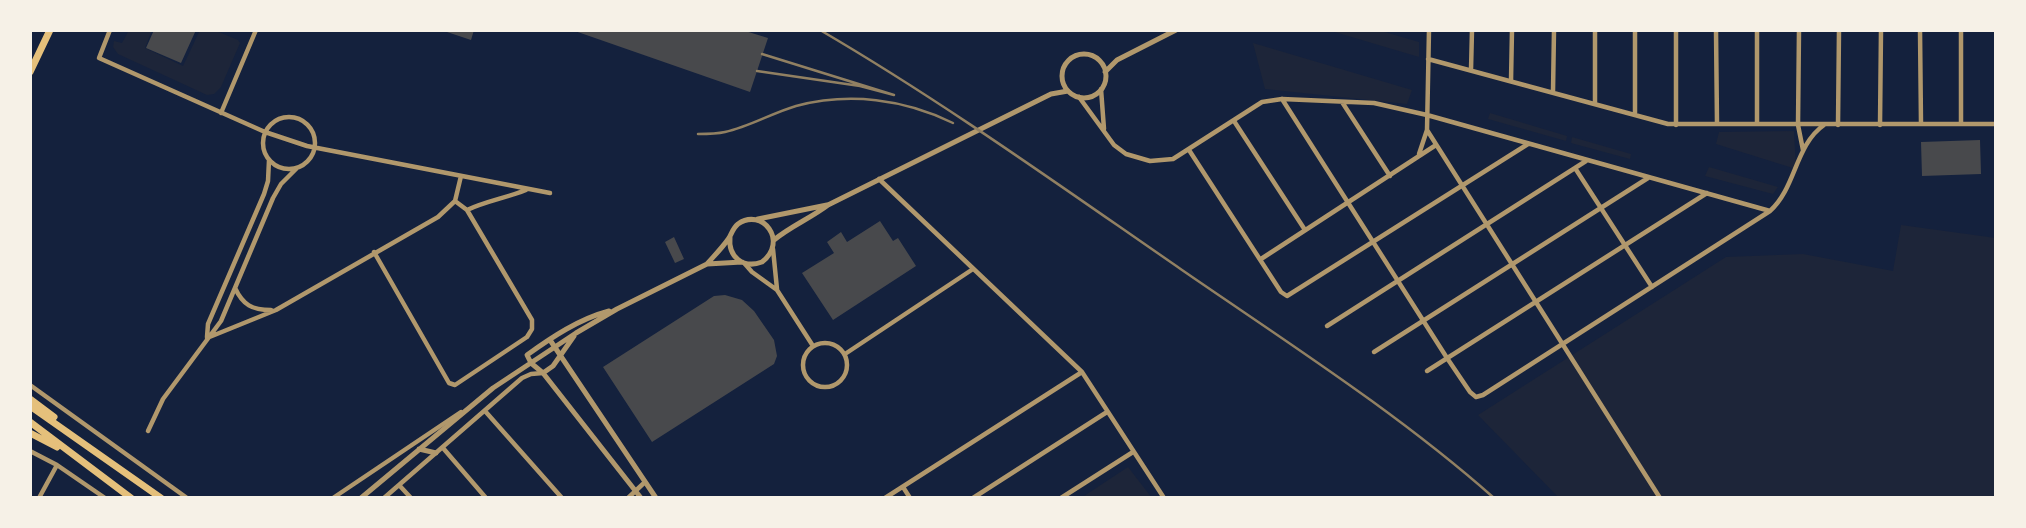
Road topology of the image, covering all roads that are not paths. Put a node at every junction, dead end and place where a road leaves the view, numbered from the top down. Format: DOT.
graph roads {
  1 [pos="50,30"];
  2 [pos="110,30"];
  3 [pos="256,30"];
  4 [pos="1176,30"];
  5 [pos="1429,30"];
  6 [pos="1472,30"];
  7 [pos="1512,30"];
  8 [pos="1554,30"];
  9 [pos="1595,30"];
  10 [pos="1635,30"];
  11 [pos="1675,30"];
  12 [pos="1716,30"];
  13 [pos="1757,30"];
  14 [pos="1799,30"];
  15 [pos="1839,30"];
  16 [pos="1881,30"];
  17 [pos="1920,30"];
  18 [pos="1961,30"];
  19 [pos="1428,59"];
  20 [pos="1117,60"];
  21 [pos="1099,61"];
  22 [pos="1471,70"];
  23 [pos="30,72"];
  24 [pos="1105,72"];
  25 [pos="1062,80"];
  26 [pos="1511,81"];
  27 [pos="1101,89"];
  28 [pos="1068,91"];
  29 [pos="1553,92"];
  30 [pos="1051,94"];
  31 [pos="1079,97"];
  32 [pos="1282,99"];
  33 [pos="1341,101"];
  34 [pos="1595,103"];
  35 [pos="221,113"];
  36 [pos="1635,114"];
  37 [pos="1427,115"];
  38 [pos="1234,121"];
  39 [pos="1717,124"];
  40 [pos="1757,124"];
  41 [pos="1921,124"];
  42 [pos="1961,124"];
  43 [pos="1996,124"];
  44 [pos="1676,125"];
  45 [pos="1798,125"];
  46 [pos="1824,125"];
  47 [pos="1838,125"];
  48 [pos="1881,125"];
  49 [pos="1427,130"];
  50 [pos="265,132"];
  51 [pos="1105,133"];
  52 [pos="1436,144"];
  53 [pos="1529,144"];
  54 [pos="315,148"];
  55 [pos="1189,150"];
  56 [pos="1803,150"];
  57 [pos="1419,154"];
  58 [pos="269,160"];
  59 [pos="1587,160"];
  60 [pos="297,169"];
  61 [pos="1575,169"];
  62 [pos="461,176"];
  63 [pos="1390,176"];
  64 [pos="1649,178"];
  65 [pos="879,179"];
  66 [pos="1462,186"];
  67 [pos="527,189"];
  68 [pos="1707,192"];
  69 [pos="551,193"];
  70 [pos="455,201"];
  71 [pos="1348,202"];
  72 [pos="828,205"];
  73 [pos="1600,208"];
  74 [pos="467,210"];
  75 [pos="1770,211"];
  76 [pos="755,220"];
  77 [pos="1488,224"];
  78 [pos="1305,230"];
  79 [pos="730,237"];
  80 [pos="774,240"];
  81 [pos="1373,243"];
  82 [pos="1624,246"];
  83 [pos="773,248"];
  84 [pos="374,252"];
  85 [pos="1261,259"];
  86 [pos="744,263"];
  87 [pos="707,264"];
  88 [pos="1512,264"];
  89 [pos="973,270"];
  90 [pos="1398,280"];
  91 [pos="1652,287"];
  92 [pos="235,288"];
  93 [pos="777,290"];
  94 [pos="1537,302"];
  95 [pos="617,309"];
  96 [pos="276,310"];
  97 [pos="1423,319"];
  98 [pos="1326,326"];
  99 [pos="576,333"];
  100 [pos="207,338"];
  101 [pos="550,340"];
  102 [pos="1563,344"];
  103 [pos="813,346"];
  104 [pos="554,347"];
  105 [pos="1374,352"];
  106 [pos="845,354"];
  107 [pos="561,357"];
  108 [pos="1447,358"];
  109 [pos="531,363"];
  110 [pos="1427,371"];
  111 [pos="1082,372"];
  112 [pos="543,373"];
  113 [pos="30,385"];
  114 [pos="30,399"];
  115 [pos="30,406"];
  116 [pos="468,408"];
  117 [pos="485,411"];
  118 [pos="1107,412"];
  119 [pos="30,422"];
  120 [pos="148,431"];
  121 [pos="30,433"];
  122 [pos="443,448"];
  123 [pos="419,449"];
  124 [pos="30,451"];
  125 [pos="1133,452"];
  126 [pos="436,453"];
  127 [pos="70,454"];
  128 [pos="57,465"];
  129 [pos="138,481"];
  130 [pos="645,482"];
  131 [pos="399,485"];
  132 [pos="903,487"];
  133 [pos="636,491"];
  134 [pos="97,496"];
  135 [pos="39,498"];
  136 [pos="105,498"];
  137 [pos="131,498"];
  138 [pos="161,498"];
  139 [pos="187,498"];
  140 [pos="333,498"];
  141 [pos="361,498"];
  142 [pos="384,498"];
  143 [pos="411,498"];
  144 [pos="486,498"];
  145 [pos="562,498"];
  146 [pos="628,498"];
  147 [pos="641,498"];
  148 [pos="656,498"];
  149 [pos="885,498"];
  150 [pos="910,498"];
  151 [pos="973,498"];
  152 [pos="1061,498"];
  153 [pos="1164,498"];
  154 [pos="1660,498"];
  1 -- 23 [label="highway"];
  2 -- 35 [label="street"];
  3 -- 35 [label="street"];
  4 -- 20 [label="street"];
  5 -- 19 [label="street"];
  6 -- 22 [label="street"];
  7 -- 26 [label="street"];
  8 -- 29 [label="street"];
  9 -- 34 [label="street"];
  10 -- 36 [label="street"];
  11 -- 44 [label="street"];
  12 -- 39 [label="street"];
  13 -- 40 [label="street"];
  14 -- 45 [label="street"];
  15 -- 47 [label="street"];
  16 -- 48 [label="street"];
  17 -- 41 [label="street"];
  18 -- 42 [label="street"];
  19 -- 22 [label="street"];
  19 -- 37 [label="street"];
  20 -- 21 [label="street"];
  20 -- 24 [label="street"];
  21 -- 24 [label="street"];
  21 -- 25 [label="street"];
  22 -- 26 [label="street"];
  24 -- 27 [label="street"];
  25 -- 28 [label="street"];
  25 -- 30 [label="street"];
  26 -- 29 [label="street"];
  27 -- 31 [label="street"];
  27 -- 51 [label="street"];
  28 -- 30 [label="street"];
  28 -- 31 [label="street"];
  29 -- 34 [label="street"];
  30 -- 65 [label="street"];
  31 -- 51 [label="street"];
  32 -- 33 [label="street"];
  32 -- 38 [label="street"];
  32 -- 71 [label="street"];
  33 -- 37 [label="street"];
  33 -- 63 [label="street"];
  34 -- 36 [label="street"];
  35 -- 50 [label="street"];
  36 -- 44 [label="street"];
  37 -- 49 [label="street"];
  37 -- 53 [label="street"];
  38 -- 55 [label="street"];
  38 -- 78 [label="street"];
  39 -- 40 [label="street"];
  39 -- 44 [label="street"];
  40 -- 45 [label="street"];
  41 -- 42 [label="street"];
  41 -- 48 [label="street"];
  42 -- 43 [label="street"];
  45 -- 46 [label="street"];
  45 -- 56 [label="street"];
  46 -- 47 [label="street"];
  46 -- 56 [label="street"];
  47 -- 48 [label="street"];
  49 -- 52 [label="street"];
  49 -- 57 [label="street"];
  50 -- 54 [label="street"];
  50 -- 54 [label="street"];
  50 -- 58 [label="street"];
  51 -- 55 [label="street"];
  52 -- 57 [label="street"];
  52 -- 66 [label="street"];
  53 -- 59 [label="street"];
  53 -- 66 [label="street"];
  54 -- 60 [label="street"];
  54 -- 62 [label="street"];
  55 -- 85 [label="street"];
  56 -- 75 [label="street"];
  57 -- 63 [label="street"];
  58 -- 60 [label="street"];
  58 -- 100 [label="street"];
  59 -- 61 [label="street"];
  59 -- 64 [label="street"];
  60 -- 92 [label="street"];
  61 -- 73 [label="street"];
  61 -- 77 [label="street"];
  62 -- 67 [label="street"];
  62 -- 70 [label="street"];
  63 -- 71 [label="street"];
  64 -- 68 [label="street"];
  64 -- 73 [label="street"];
  65 -- 72 [label="street"];
  65 -- 89 [label="street"];
  66 -- 77 [label="street"];
  66 -- 81 [label="street"];
  67 -- 69 [label="street"];
  67 -- 74 [label="street"];
  68 -- 75 [label="street"];
  68 -- 82 [label="street"];
  70 -- 74 [label="street"];
  70 -- 84 [label="street"];
  71 -- 78 [label="street"];
  71 -- 81 [label="street"];
  72 -- 76 [label="street"];
  72 -- 80 [label="street"];
  73 -- 82 [label="street"];
  73 -- 88 [label="street"];
  74 -- 84 [label="street"];
  75 -- 91 [label="street"];
  76 -- 79 [label="street"];
  76 -- 80 [label="street"];
  77 -- 88 [label="street"];
  77 -- 90 [label="street"];
  78 -- 85 [label="street"];
  79 -- 86 [label="street"];
  79 -- 87 [label="street"];
  80 -- 83 [label="street"];
  81 -- 85 [label="street"];
  81 -- 90 [label="street"];
  82 -- 91 [label="street"];
  82 -- 94 [label="street"];
  83 -- 86 [label="street"];
  83 -- 93 [label="street"];
  84 -- 96 [label="street"];
  86 -- 87 [label="street"];
  86 -- 93 [label="street"];
  87 -- 95 [label="street"];
  88 -- 94 [label="street"];
  88 -- 97 [label="street"];
  89 -- 106 [label="street"];
  89 -- 111 [label="street"];
  90 -- 97 [label="street"];
  90 -- 98 [label="street"];
  91 -- 102 [label="street"];
  92 -- 96 [label="street"];
  92 -- 100 [label="street"];
  93 -- 103 [label="street"];
  94 -- 102 [label="street"];
  94 -- 108 [label="street"];
  95 -- 99 [label="street"];
  95 -- 101 [label="street"];
  96 -- 100 [label="street"];
  97 -- 105 [label="street"];
  97 -- 108 [label="street"];
  99 -- 104 [label="street"];
  99 -- 107 [label="street"];
  100 -- 120 [label="street"];
  101 -- 104 [label="street"];
  101 -- 109 [label="street"];
  102 -- 108 [label="street"];
  102 -- 154 [label="street"];
  103 -- 106 [label="street"];
  103 -- 106 [label="street"];
  104 -- 107 [label="street"];
  104 -- 109 [label="street"];
  107 -- 112 [label="street"];
  107 -- 130 [label="street"];
  108 -- 110 [label="street"];
  109 -- 112 [label="street"];
  109 -- 116 [label="street"];
  111 -- 118 [label="street"];
  111 -- 132 [label="street"];
  112 -- 117 [label="street"];
  112 -- 133 [label="street"];
  113 -- 139 [label="street"];
  114 -- 129 [label="highway"];
  115 -- 129 [label="highway"];
  116 -- 123 [label="street"];
  116 -- 140 [label="street"];
  117 -- 122 [label="street"];
  117 -- 145 [label="street"];
  118 -- 125 [label="street"];
  118 -- 151 [label="street"];
  119 -- 127 [label="highway"];
  121 -- 127 [label="highway"];
  122 -- 126 [label="street"];
  122 -- 144 [label="street"];
  123 -- 126 [label="street"];
  123 -- 141 [label="street"];
  124 -- 128 [label="street"];
  125 -- 152 [label="street"];
  125 -- 153 [label="street"];
  126 -- 131 [label="street"];
  127 -- 137 [label="highway"];
  128 -- 134 [label="street"];
  128 -- 135 [label="street"];
  129 -- 138 [label="highway"];
  130 -- 133 [label="street"];
  130 -- 148 [label="street"];
  131 -- 142 [label="street"];
  131 -- 143 [label="street"];
  132 -- 149 [label="street"];
  132 -- 150 [label="street"];
  133 -- 146 [label="street"];
  133 -- 147 [label="street"];
  134 -- 136 [label="street"];
}
